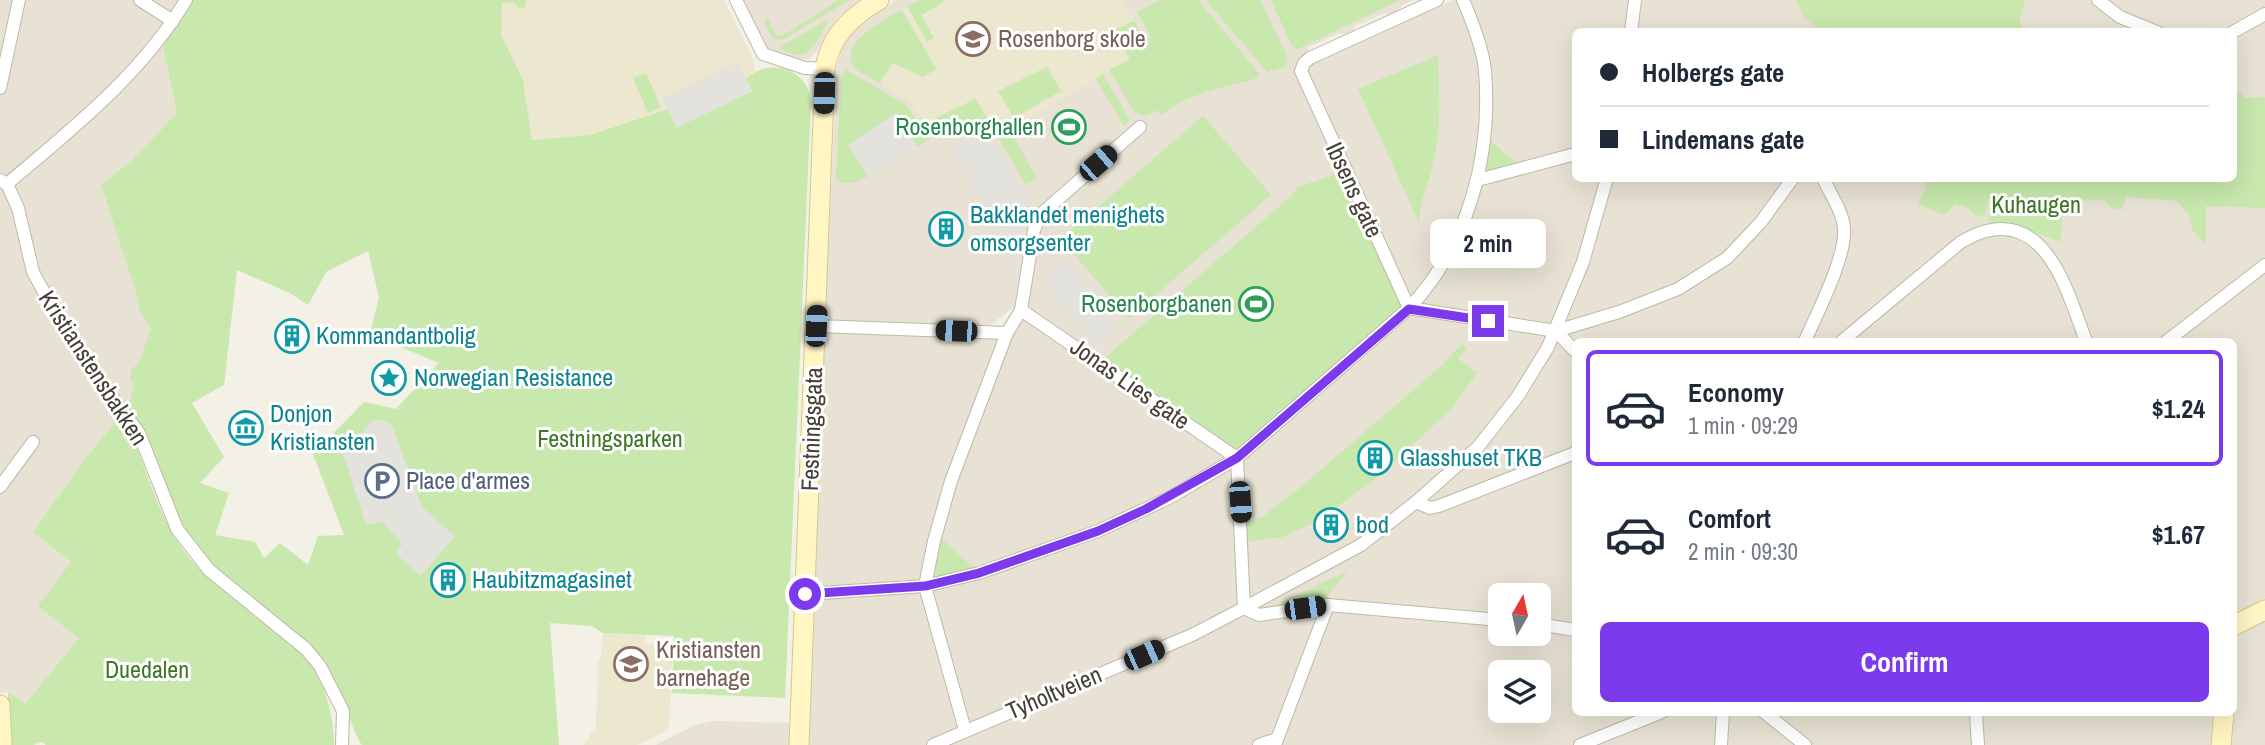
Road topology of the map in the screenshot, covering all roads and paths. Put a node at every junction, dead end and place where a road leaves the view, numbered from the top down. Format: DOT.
graph roads {
  1 [pos="19,0"];
  2 [pos="140,0"];
  3 [pos="186,0"];
  4 [pos="736,0"];
  5 [pos="879,0"];
  6 [pos="1437,0"];
  7 [pos="1463,0"];
  8 [pos="1635,0"];
  9 [pos="2098,0"];
  10 [pos="2265,14"];
  11 [pos="173,21"];
  12 [pos="1632,28"];
  13 [pos="2147,28"];
  14 [pos="2237,30"];
  15 [pos="825,69"];
  16 [pos="0,88"];
  17 [pos="1140,127"];
  18 [pos="1572,155"];
  19 [pos="1478,180"];
  20 [pos="4,182"];
  21 [pos="1607,182"];
  22 [pos="1790,182"];
  23 [pos="1825,182"];
  24 [pos="2265,265"];
  25 [pos="1409,309"];
  26 [pos="1021,310"];
  27 [pos="816,326"];
  28 [pos="1556,331"];
  29 [pos="1007,333"];
  30 [pos="1806,338"];
  31 [pos="1846,338"];
  32 [pos="2085,338"];
  33 [pos="2171,338"];
  34 [pos="1572,348"];
  35 [pos="33,442"];
  36 [pos="1572,454"];
  37 [pos="1237,458"];
  38 [pos="0,487"];
  39 [pos="1416,502"];
  40 [pos="925,586"];
  41 [pos="805,594"];
  42 [pos="1328,605"];
  43 [pos="1244,608"];
  44 [pos="2265,610"];
  45 [pos="1488,619"];
  46 [pos="2237,624"];
  47 [pos="1551,626"];
  48 [pos="1572,630"];
  49 [pos="0,705"];
  50 [pos="1652,716"];
  51 [pos="1723,716"];
  52 [pos="1769,716"];
  53 [pos="1976,716"];
  54 [pos="2224,716"];
  55 [pos="965,730"];
  56 [pos="1276,742"];
  57 [pos="2,745"];
  58 [pos="342,745"];
  59 [pos="799,745"];
  60 [pos="933,745"];
  61 [pos="1259,745"];
  62 [pos="1580,745"];
  63 [pos="1721,745"];
  64 [pos="1805,745"];
  65 [pos="1978,745"];
  66 [pos="2221,745"];
  1 -- 16 [label="street"];
  2 -- 11 [label="street"];
  3 -- 11 [label="street"];
  4 -- 15 [label="street"];
  5 -- 15 [label="main road"];
  6 -- 25 [label="street, Ibsens gate"];
  7 -- 19 [label="street"];
  8 -- 12 [label="street"];
  9 -- 13 [label="street"];
  10 -- 14 [label="street"];
  11 -- 20 [label="street"];
  15 -- 27 [label="main road, Festningsgata"];
  17 -- 26 [label="street"];
  18 -- 19 [label="street"];
  19 -- 25 [label="street"];
  20 -- 58 [label="street, Kristianstensbakken"];
  21 -- 28 [label="street, Tyholtveien"];
  22 -- 28 [label="street"];
  23 -- 30 [label="street"];
  24 -- 33 [label="street"];
  25 -- 28 [label="street"];
  25 -- 37 [label="street"];
  26 -- 29 [label="street"];
  26 -- 37 [label="street, Jonas Lies gate"];
  27 -- 29 [label="street"];
  27 -- 41 [label="main road, Festningsgata"];
  28 -- 34 [label="street"];
  28 -- 39 [label="street, Tyholtveien"];
  29 -- 40 [label="street"];
  31 -- 32 [label="street"];
  35 -- 38 [label="street"];
  36 -- 39 [label="street"];
  37 -- 40 [label="street"];
  37 -- 43 [label="street"];
  39 -- 43 [label="street, Tyholtveien"];
  40 -- 41 [label="street"];
  40 -- 55 [label="street"];
  41 -- 59 [label="main road, Festningsgata"];
  42 -- 43 [label="street"];
  42 -- 45 [label="street"];
  42 -- 56 [label="street"];
  43 -- 55 [label="street, Tyholtveien"];
  44 -- 46 [label="main road"];
  47 -- 48 [label="street"];
  49 -- 57 [label="main road"];
  50 -- 62 [label="street"];
  51 -- 63 [label="street"];
  52 -- 64 [label="street"];
  53 -- 65 [label="street"];
  54 -- 66 [label="main road"];
  55 -- 60 [label="street, Tyholtveien"];
  56 -- 61 [label="street"];
}
